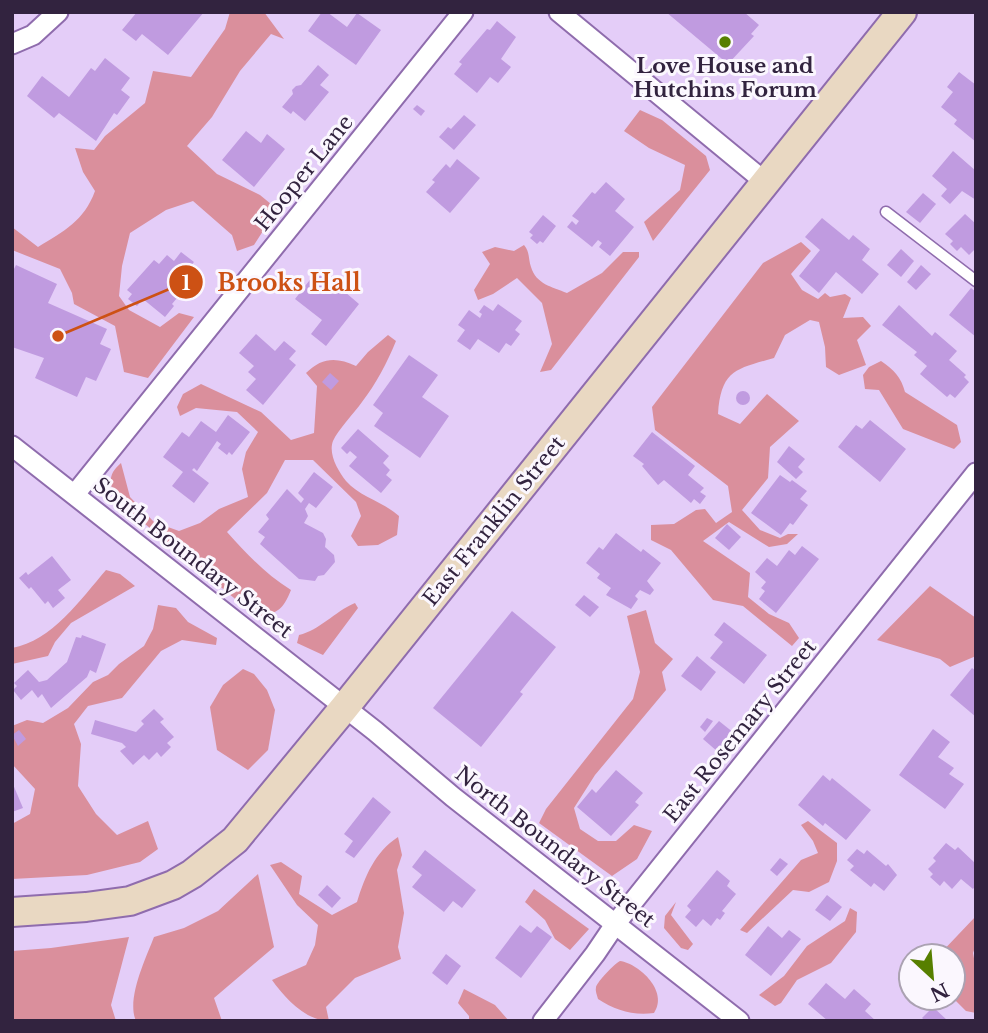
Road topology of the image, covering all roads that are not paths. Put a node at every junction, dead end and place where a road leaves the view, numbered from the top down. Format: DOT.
graph roads {
  1 [pos="58,12"];
  2 [pos="463,12"];
  3 [pos="559,12"];
  4 [pos="902,12"];
  5 [pos="12,44"];
  6 [pos="765,182"];
  7 [pos="886,212"];
  8 [pos="976,281"];
  9 [pos="12,446"];
  10 [pos="976,473"];
  11 [pos="75,494"];
  12 [pos="344,708"];
  13 [pos="12,912"];
  14 [pos="616,923"];
  15 [pos="542,1021"];
  16 [pos="740,1021"];
  1 -- 5 [label="street"];
  2 -- 11 [label="street, Hooper Lane"];
  3 -- 6 [label="street"];
  4 -- 6 [label="main road, East Franklin Street"];
  6 -- 12 [label="main road, East Franklin Street"];
  7 -- 8 [label="lane"];
  9 -- 11 [label="street, South Boundary Street"];
  10 -- 14 [label="street, East Rosemary Street"];
  11 -- 12 [label="street, South Boundary Street"];
  12 -- 13 [label="main road, East Franklin Street"];
  12 -- 14 [label="street, North Boundary Street"];
  14 -- 15 [label="street, East Rosemary Street"];
  14 -- 16 [label="street, North Boundary Street"];
}
